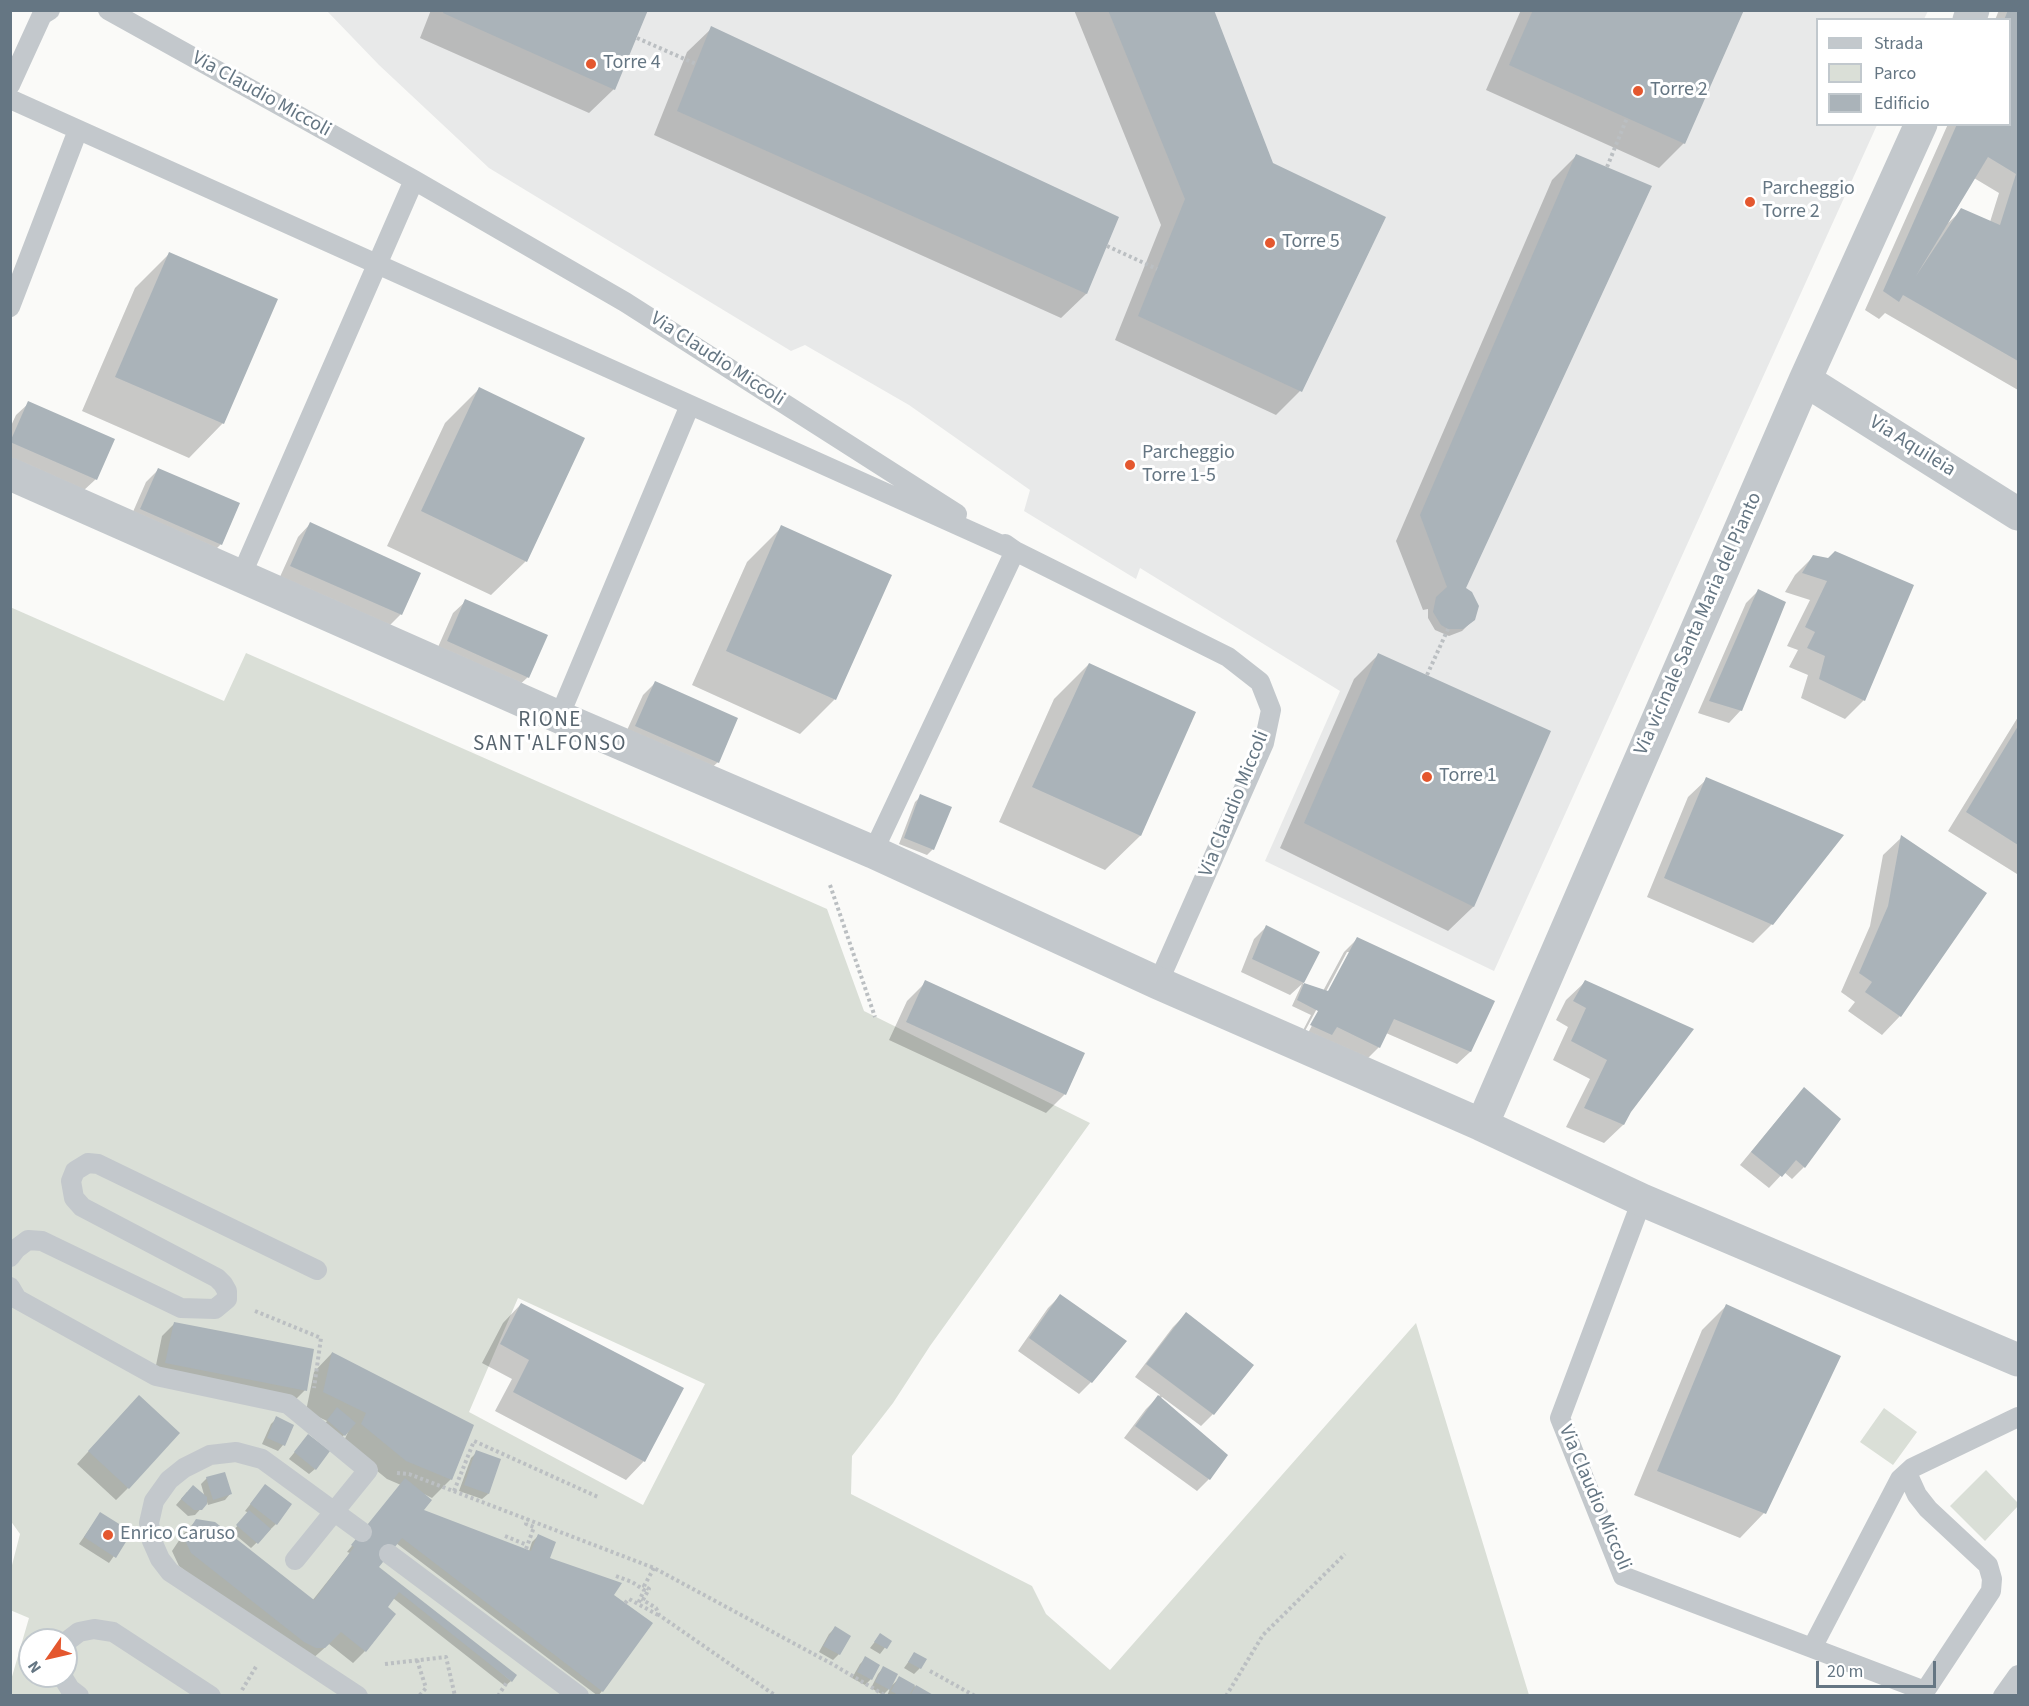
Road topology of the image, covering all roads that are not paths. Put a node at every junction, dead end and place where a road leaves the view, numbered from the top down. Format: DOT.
graph roads {
  1 [pos="50,10"];
  2 [pos="108,10"];
  3 [pos="10,85"];
  4 [pos="10,99"];
  5 [pos="1920,126"];
  6 [pos="78,130"];
  7 [pos="414,180"];
  8 [pos="377,264"];
  9 [pos="10,307"];
  10 [pos="1805,380"];
  11 [pos="690,405"];
  12 [pos="10,474"];
  13 [pos="2019,514"];
  14 [pos="1015,551"];
  15 [pos="241,576"];
  16 [pos="559,717"];
  17 [pos="873,852"];
  18 [pos="1158,983"];
  19 [pos="1482,1125"];
  20 [pos="1642,1200"];
  21 [pos="10,1257"];
  22 [pos="316,1270"];
  23 [pos="10,1287"];
  24 [pos="2019,1360"];
  25 [pos="2019,1417"];
  26 [pos="1907,1473"];
  27 [pos="335,1512"];
  28 [pos="362,1532"];
  29 [pos="389,1554"];
  30 [pos="295,1560"];
  31 [pos="78,1633"];
  32 [pos="1812,1648"];
  33 [pos="2019,1675"];
  34 [pos="211,1695"];
  35 [pos="358,1695"];
  36 [pos="579,1695"];
  37 [pos="2003,1695"];
  1 -- 3 [label="lane"];
  2 -- 7 [label="lane, Via Claudio Miccoli"];
  4 -- 6 [label="lane, Via Claudio Miccoli"];
  5 -- 10 [label="street, Via vicinale Santa Maria del Pianto"];
  6 -- 8 [label="lane, Via Claudio Miccoli"];
  6 -- 9 [label="lane"];
  7 -- 8 [label="lane"];
  7 -- 14 [label="lane, Via Claudio Miccoli"];
  8 -- 11 [label="lane, Via Claudio Miccoli"];
  8 -- 15 [label="lane"];
  10 -- 13 [label="street, Via Aquileia"];
  10 -- 19 [label="street, Via vicinale Santa Maria del Pianto"];
  11 -- 14 [label="lane, Via Claudio Miccoli"];
  11 -- 16 [label="lane"];
  12 -- 15 [label="street"];
  14 -- 17 [label="lane"];
  14 -- 18 [label="lane, Via Claudio Miccoli"];
  15 -- 16 [label="street"];
  16 -- 17 [label="street"];
  17 -- 18 [label="street"];
  18 -- 19 [label="street"];
  19 -- 20 [label="street"];
  20 -- 24 [label="street"];
  20 -- 32 [label="lane, Via Claudio Miccoli"];
  21 -- 22 [label="lane"];
  23 -- 27 [label="lane"];
  25 -- 26 [label="lane"];
  26 -- 32 [label="lane"];
  26 -- 32 [label="lane, Via Claudio Miccoli"];
  27 -- 28 [label="lane"];
  27 -- 30 [label="lane"];
  27 -- 35 [label="lane"];
  29 -- 36 [label="lane"];
  31 -- 34 [label="lane"];
  33 -- 37 [label="lane"];
}
